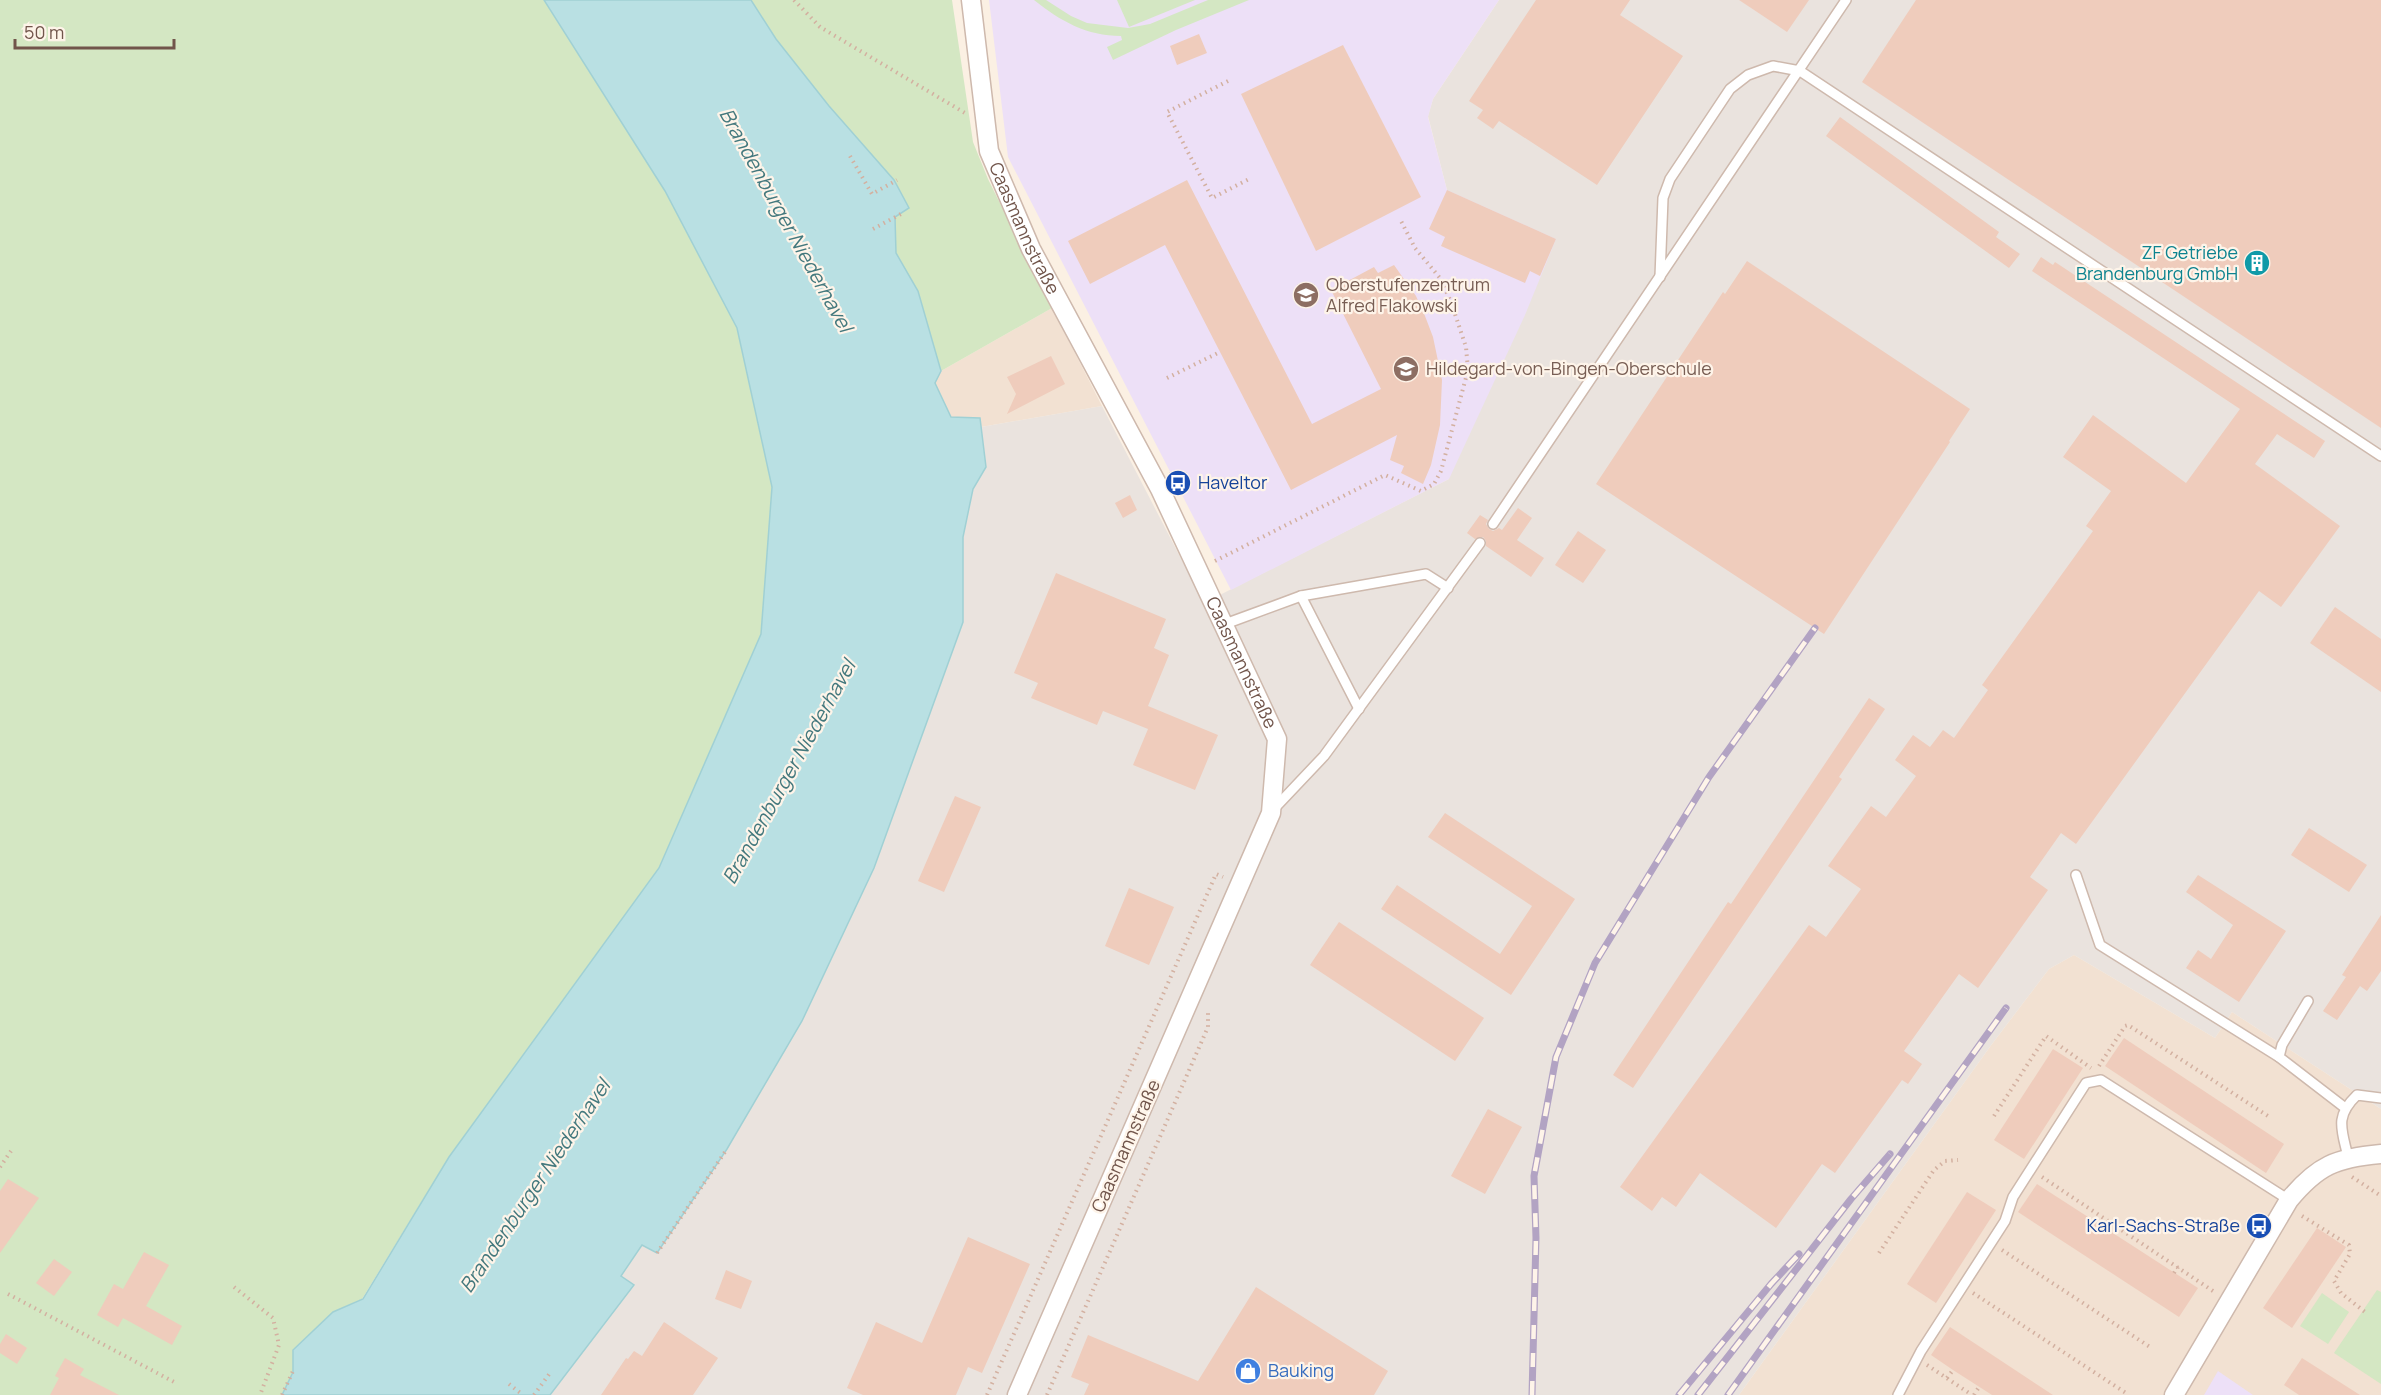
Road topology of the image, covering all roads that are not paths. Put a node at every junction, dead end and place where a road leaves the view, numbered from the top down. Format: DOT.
graph roads {
  1 [pos="971,0"];
  2 [pos="1846,0"];
  3 [pos="1800,71"];
  4 [pos="1660,277"];
  5 [pos="2381,456"];
  6 [pos="1493,524"];
  7 [pos="1480,543"];
  8 [pos="1448,588"];
  9 [pos="1301,596"];
  10 [pos="1225,624"];
  11 [pos="1359,709"];
  12 [pos="1271,813"];
  13 [pos="2076,875"];
  14 [pos="2308,1001"];
  15 [pos="2279,1057"];
  16 [pos="2380,1095"];
  17 [pos="2344,1107"];
  18 [pos="2381,1154"];
  19 [pos="2348,1157"];
  20 [pos="2289,1200"];
  21 [pos="1017,1395"];
  22 [pos="1898,1395"];
  23 [pos="2174,1395"];
  1 -- 10 [label="street, Caasmannstraße"];
  2 -- 3 [label="lane"];
  3 -- 4 [label="lane"];
  3 -- 4 [label="lane"];
  3 -- 5 [label="lane"];
  4 -- 6 [label="lane"];
  7 -- 8 [label="lane"];
  8 -- 9 [label="lane"];
  8 -- 11 [label="lane"];
  9 -- 10 [label="lane"];
  9 -- 11 [label="lane"];
  10 -- 12 [label="street, Caasmannstraße"];
  11 -- 12 [label="lane"];
  12 -- 21 [label="street, Caasmannstraße"];
  13 -- 15 [label="lane"];
  14 -- 15 [label="lane"];
  15 -- 17 [label="lane"];
  16 -- 17 [label="lane"];
  17 -- 19 [label="lane"];
  18 -- 19 [label="street"];
  19 -- 20 [label="street"];
  20 -- 22 [label="lane"];
  20 -- 23 [label="street"];
}
